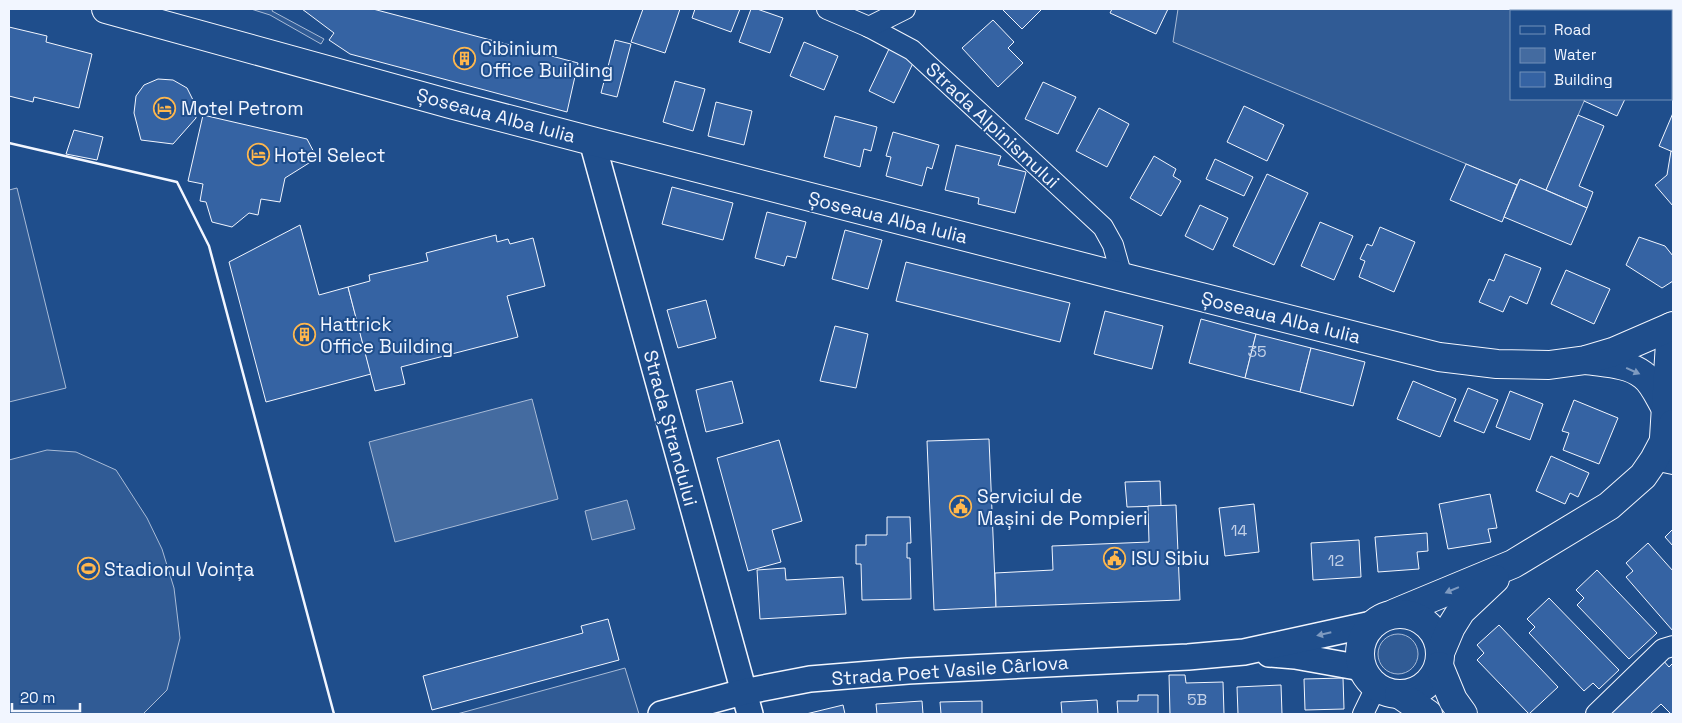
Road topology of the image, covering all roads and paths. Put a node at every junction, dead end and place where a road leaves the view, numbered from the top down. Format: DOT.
graph roads {
  1 [pos="106,9"];
  2 [pos="827,9"];
  3 [pos="905,9"];
  4 [pos="869,27"];
  5 [pos="592,141"];
  6 [pos="1122,277"];
  7 [pos="1672,327"];
  8 [pos="1586,360"];
  9 [pos="1666,438"];
  10 [pos="1514,564"];
  11 [pos="1384,618"];
  12 [pos="1673,646"];
  13 [pos="1244,652"];
  14 [pos="1440,660"];
  15 [pos="1379,683"];
  16 [pos="746,703"];
  17 [pos="661,714"];
  18 [pos="1363,714"];
  19 [pos="1428,714"];
  20 [pos="1463,714"];
  21 [pos="1596,714"];
  1 -- 5 [label="main road, Șoseaua Alba Iulia"];
  2 -- 4 [label="street, Strada Alpinismului"];
  3 -- 4 [label="street"];
  4 -- 6 [label="street, Strada Alpinismului"];
  5 -- 6 [label="main road, Șoseaua Alba Iulia"];
  5 -- 16 [label="street, Strada Ștrandului"];
  6 -- 8 [label="main road, Șoseaua Alba Iulia"];
  7 -- 8 [label="main road, Șoseaua Alba Iulia"];
  7 -- 9 [label="main road"];
  8 -- 9 [label="main road, one-way"];
  9 -- 10 [label="main road"];
  10 -- 11 [label="main road, one-way"];
  10 -- 14 [label="main road"];
  11 -- 13 [label="street, Strada Poet Vasile Cârlova, one-way"];
  11 -- 14 [label="main road"];
  11 -- 15 [label="main road"];
  12 -- 21 [label="street"];
  13 -- 15 [label="street, Strada Poet Vasile Cârlova"];
  13 -- 16 [label="street, Strada Poet Vasile Cârlova"];
  14 -- 15 [label="main road"];
  14 -- 20 [label="main road"];
  15 -- 18 [label="street"];
  15 -- 19 [label="main road"];
  16 -- 17 [label="street, Strada Poet Vasile Cârlova"];
}
